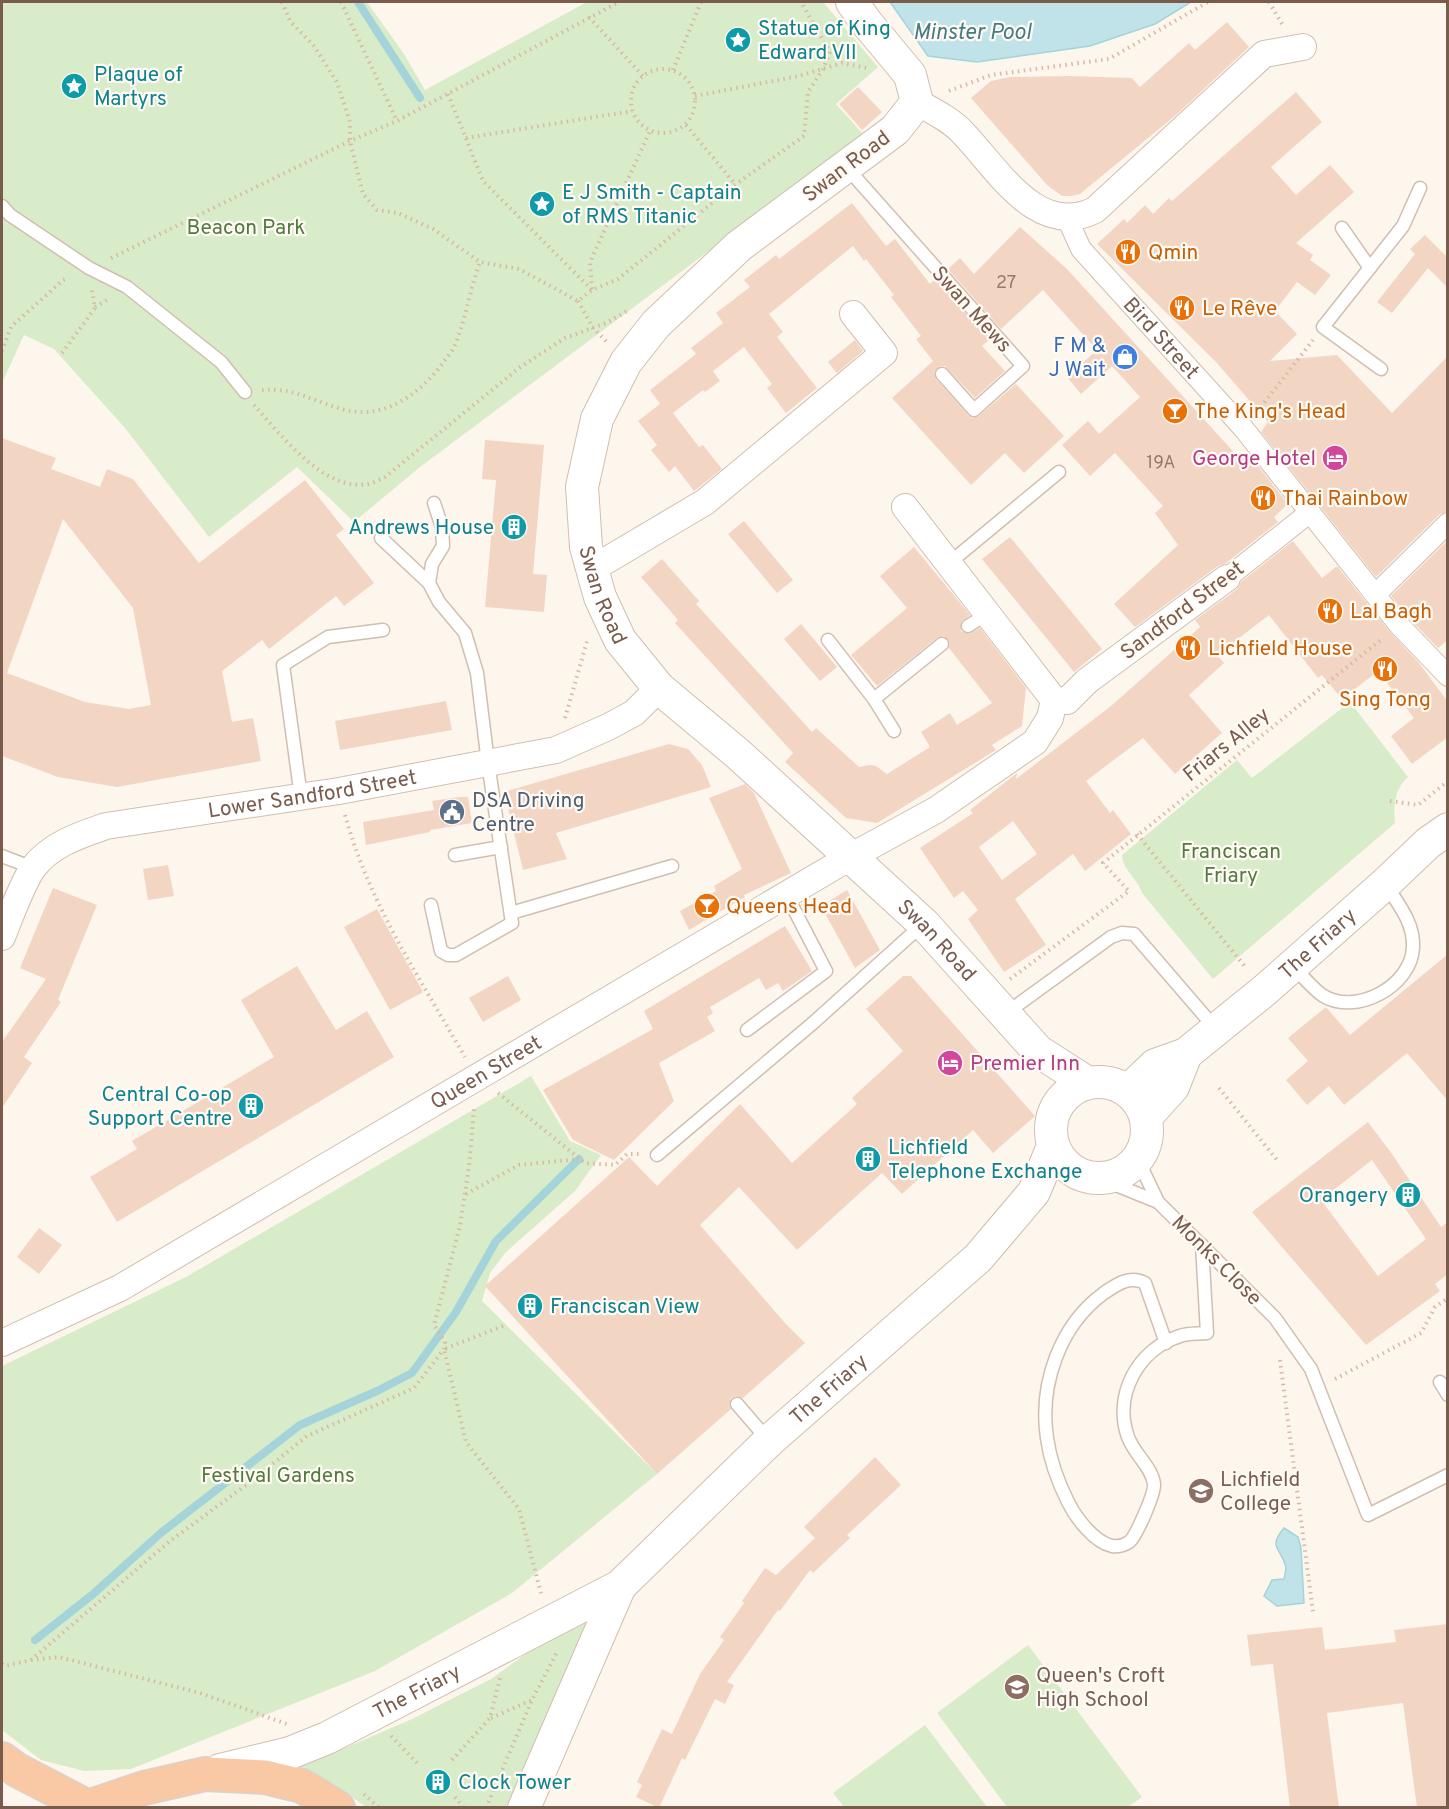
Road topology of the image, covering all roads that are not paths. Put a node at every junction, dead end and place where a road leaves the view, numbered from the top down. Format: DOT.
graph roads {
  1 [pos="852,2"];
  2 [pos="1303,47"];
  3 [pos="917,102"];
  4 [pos="845,166"];
  5 [pos="1420,189"];
  6 [pos="2,206"];
  7 [pos="1067,218"];
  8 [pos="1342,228"];
  9 [pos="1370,268"];
  10 [pos="853,314"];
  11 [pos="1381,369"];
  12 [pos="942,374"];
  13 [pos="245,392"];
  14 [pos="1059,472"];
  15 [pos="434,503"];
  16 [pos="905,507"];
  17 [pos="1309,513"];
  18 [pos="1448,523"];
  19 [pos="381,538"];
  20 [pos="948,564"];
  21 [pos="1227,578"];
  22 [pos="429,583"];
  23 [pos="596,583"];
  24 [pos="1376,594"];
  25 [pos="383,630"];
  26 [pos="828,640"];
  27 [pos="942,644"];
  28 [pos="1448,676"];
  29 [pos="659,688"];
  30 [pos="874,699"];
  31 [pos="1053,700"];
  32 [pos="894,730"];
  33 [pos="488,763"];
  34 [pos="301,797"];
  35 [pos="1447,829"];
  36 [pos="501,848"];
  37 [pos="455,855"];
  38 [pos="2,856"];
  39 [pos="852,856"];
  40 [pos="672,866"];
  41 [pos="33,868"];
  42 [pos="1386,884"];
  43 [pos="786,894"];
  44 [pos="431,905"];
  45 [pos="511,914"];
  46 [pos="924,924"];
  47 [pos="2,937"];
  48 [pos="1292,966"];
  49 [pos="996,1005"];
  50 [pos="1216,1029"];
  51 [pos="747,1030"];
  52 [pos="1038,1051"];
  53 [pos="1186,1054"];
  54 [pos="1088,1083"];
  55 [pos="1128,1091"];
  56 [pos="1054,1112"];
  57 [pos="1146,1117"];
  58 [pos="1053,1146"];
  59 [pos="657,1155"];
  60 [pos="1138,1160"];
  61 [pos="1088,1176"];
  62 [pos="1034,1192"];
  63 [pos="1158,1202"];
  64 [pos="1202,1245"];
  65 [pos="2,1343"];
  66 [pos="1166,1343"];
  67 [pos="1440,1382"];
  68 [pos="1448,1395"];
  69 [pos="737,1404"];
  70 [pos="769,1441"];
  71 [pos="1448,1475"];
  72 [pos="620,1586"];
  73 [pos="2,1758"];
  74 [pos="205,1774"];
  75 [pos="88,1808"];
  76 [pos="338,1808"];
  77 [pos="524,1808"];
  1 -- 3 [label="street"];
  2 -- 7 [label="street"];
  3 -- 4 [label="street, Swan Road"];
  3 -- 7 [label="street"];
  4 -- 12 [label="lane, Swan Mews"];
  4 -- 23 [label="street, Swan Road"];
  5 -- 9 [label="lane"];
  6 -- 13 [label="lane"];
  7 -- 17 [label="street, Bird Street"];
  8 -- 9 [label="lane"];
  9 -- 11 [label="lane"];
  10 -- 23 [label="street"];
  14 -- 20 [label="lane"];
  15 -- 22 [label="lane"];
  16 -- 20 [label="street"];
  17 -- 21 [label="street, Sandford Street"];
  17 -- 24 [label="street, Bird Street"];
  18 -- 24 [label="street"];
  19 -- 22 [label="lane"];
  20 -- 31 [label="street"];
  21 -- 31 [label="street, Sandford Street"];
  22 -- 33 [label="lane"];
  23 -- 29 [label="street, Swan Road"];
  24 -- 28 [label="street, Bird Street"];
  25 -- 34 [label="lane"];
  26 -- 30 [label="lane"];
  27 -- 30 [label="lane"];
  29 -- 33 [label="street, Lower Sandford Street"];
  29 -- 39 [label="street, Swan Road"];
  30 -- 32 [label="lane"];
  31 -- 39 [label="street"];
  33 -- 34 [label="street, Lower Sandford Street"];
  33 -- 36 [label="lane"];
  34 -- 41 [label="street, Lower Sandford Street"];
  35 -- 42 [label="street, The Friary"];
  36 -- 37 [label="lane"];
  36 -- 45 [label="lane"];
  38 -- 41 [label="lane"];
  39 -- 43 [label="street, Queen Street"];
  39 -- 46 [label="street, Swan Road"];
  40 -- 45 [label="lane"];
  41 -- 47 [label="street, Lower Sandford Street"];
  42 -- 48 [label="street, The Friary"];
  42 -- 48 [label="lane"];
  43 -- 51 [label="lane"];
  43 -- 65 [label="street, Queen Street"];
  44 -- 45 [label="lane"];
  46 -- 49 [label="street, Swan Road"];
  46 -- 59 [label="lane"];
  48 -- 50 [label="street, The Friary"];
  49 -- 50 [label="lane"];
  49 -- 52 [label="street, Swan Road"];
  50 -- 53 [label="street, The Friary"];
  52 -- 54 [label="street, Swan Road"];
  52 -- 56 [label="street, Swan Road"];
  53 -- 55 [label="street, The Friary"];
  53 -- 57 [label="street, The Friary"];
  54 -- 55 [label="street"];
  54 -- 56 [label="street"];
  55 -- 57 [label="street"];
  56 -- 58 [label="street"];
  57 -- 60 [label="street"];
  58 -- 61 [label="street"];
  58 -- 62 [label="street, The Friary"];
  60 -- 61 [label="street"];
  60 -- 63 [label="lane"];
  61 -- 62 [label="street, The Friary"];
  61 -- 63 [label="lane"];
  62 -- 70 [label="street, The Friary"];
  63 -- 64 [label="lane, Monks Close"];
  64 -- 66 [label="lane"];
  64 -- 71 [label="lane, Monks Close"];
  66 -- 66 [label="lane"];
  67 -- 68 [label="lane"];
  69 -- 70 [label="lane"];
  70 -- 72 [label="street, The Friary"];
  72 -- 74 [label="street, The Friary"];
  72 -- 77 [label="street, The Friary"];
  73 -- 75 [label="highway"];
  74 -- 75 [label="highway, The Friary"];
  74 -- 76 [label="highway, The Friary"];
}
